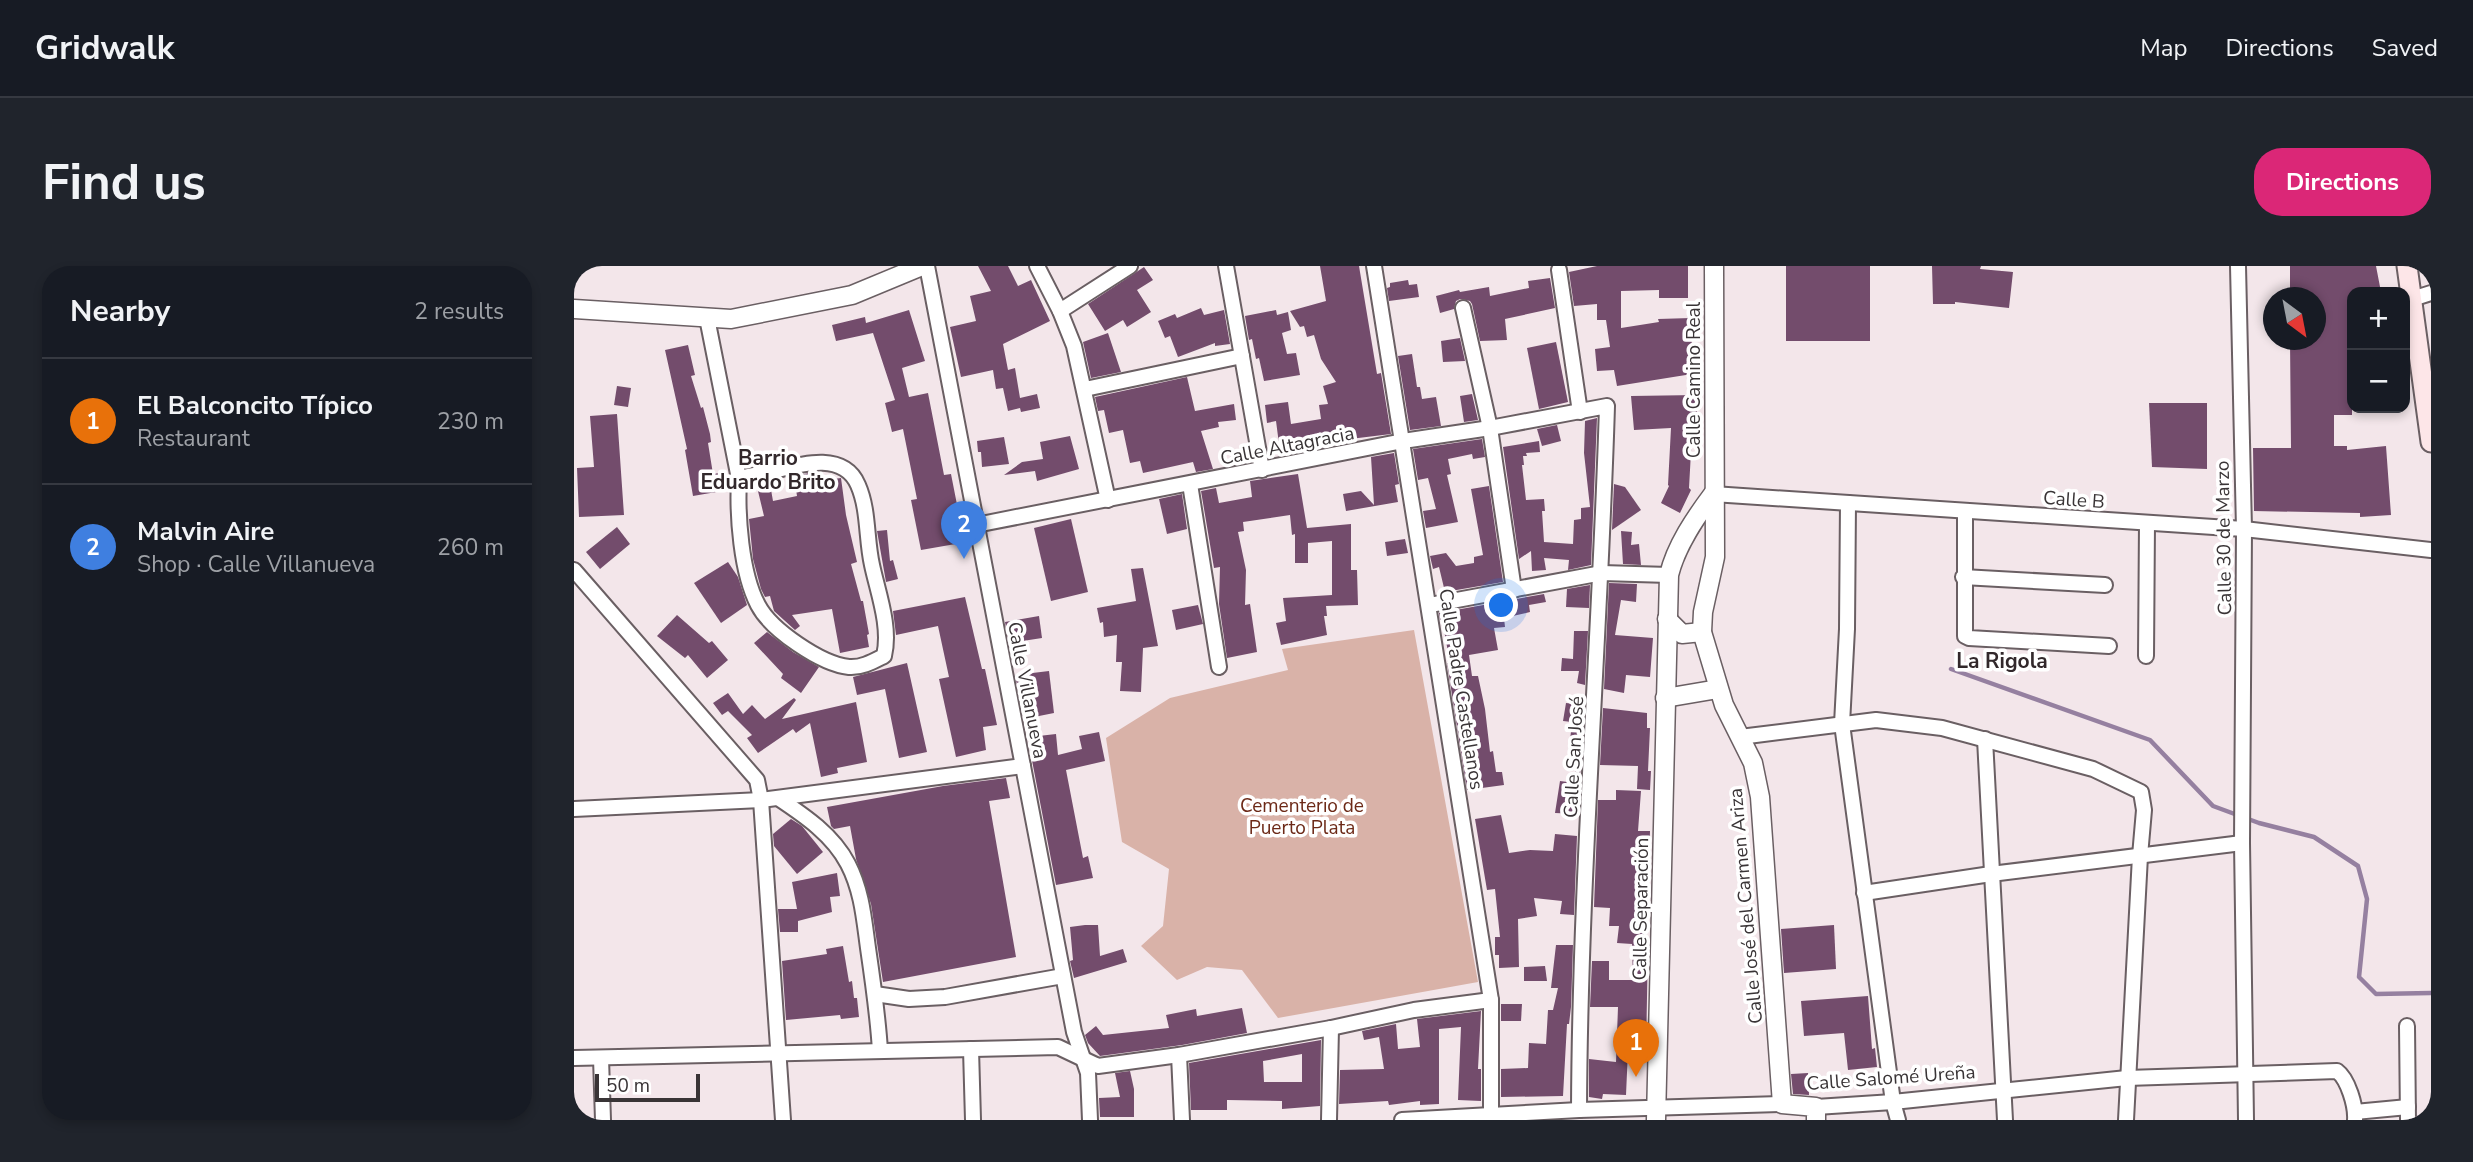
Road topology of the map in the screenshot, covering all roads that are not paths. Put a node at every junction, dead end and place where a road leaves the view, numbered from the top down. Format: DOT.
graph roads {
  1 [pos="924,266"];
  2 [pos="1037,266"];
  3 [pos="1130,266"];
  4 [pos="1226,266"];
  5 [pos="1374,266"];
  6 [pos="1714,266"];
  7 [pos="2238,266"];
  8 [pos="2407,266"];
  9 [pos="1559,270"];
  10 [pos="2431,293"];
  11 [pos="2412,299"];
  12 [pos="1463,308"];
  13 [pos="574,309"];
  14 [pos="1060,311"];
  15 [pos="706,318"];
  16 [pos="1242,356"];
  17 [pos="2427,375"];
  18 [pos="1085,389"];
  19 [pos="1607,406"];
  20 [pos="1580,412"];
  21 [pos="1490,428"];
  22 [pos="1403,441"];
  23 [pos="2431,442"];
  24 [pos="1262,470"];
  25 [pos="739,479"];
  26 [pos="1190,484"];
  27 [pos="1713,494"];
  28 [pos="1108,500"];
  29 [pos="1848,503"];
  30 [pos="1965,511"];
  31 [pos="2147,523"];
  32 [pos="976,525"];
  33 [pos="2244,529"];
  34 [pos="2431,550"];
  35 [pos="574,570"];
  36 [pos="1602,573"];
  37 [pos="1669,575"];
  38 [pos="1963,577"];
  39 [pos="2105,585"];
  40 [pos="1514,590"];
  41 [pos="1430,606"];
  42 [pos="1667,619"];
  43 [pos="1702,632"];
  44 [pos="2109,646"];
  45 [pos="2146,656"];
  46 [pos="1219,667"];
  47 [pos="1718,689"];
  48 [pos="1665,698"];
  49 [pos="1842,724"];
  50 [pos="1740,737"];
  51 [pos="1985,739"];
  52 [pos="1023,766"];
  53 [pos="778,798"];
  54 [pos="761,800"];
  55 [pos="574,809"];
  56 [pos="2242,839"];
  57 [pos="2140,856"];
  58 [pos="1990,874"];
  59 [pos="1864,893"];
  60 [pos="1063,976"];
  61 [pos="875,994"];
  62 [pos="1491,1000"];
  63 [pos="2407,1026"];
  64 [pos="1331,1028"];
  65 [pos="971,1049"];
  66 [pos="880,1051"];
  67 [pos="779,1054"];
  68 [pos="1179,1055"];
  69 [pos="1080,1056"];
  70 [pos="574,1058"];
  71 [pos="601,1058"];
  72 [pos="2245,1074"];
  73 [pos="2127,1078"];
  74 [pos="2004,1089"];
  75 [pos="1893,1102"];
  76 [pos="1782,1104"];
  77 [pos="1579,1110"];
  78 [pos="1656,1113"];
  79 [pos="1816,1114"];
  80 [pos="2408,1114"];
  81 [pos="2355,1116"];
  82 [pos="1491,1117"];
  83 [pos="603,1120"];
  84 [pos="783,1120"];
  85 [pos="973,1120"];
  86 [pos="1090,1120"];
  87 [pos="1182,1120"];
  88 [pos="1329,1120"];
  89 [pos="1402,1120"];
  90 [pos="1898,1120"];
  91 [pos="2005,1120"];
  92 [pos="2126,1120"];
  93 [pos="2246,1120"];
  1 -- 15 [label="street"];
  1 -- 32 [label="street, Calle Villanueva"];
  2 -- 14 [label="street"];
  3 -- 14 [label="street"];
  4 -- 16 [label="street"];
  5 -- 22 [label="street, Calle Padre Castellanos"];
  6 -- 27 [label="street, Calle Camino Real"];
  7 -- 33 [label="street, Calle 30 de Marzo"];
  8 -- 11 [label="main road"];
  9 -- 20 [label="street"];
  10 -- 11 [label="street"];
  11 -- 17 [label="main road"];
  12 -- 21 [label="street"];
  13 -- 15 [label="street"];
  14 -- 18 [label="street"];
  15 -- 25 [label="street"];
  16 -- 18 [label="street"];
  16 -- 24 [label="street"];
  17 -- 23 [label="main road"];
  18 -- 28 [label="street"];
  19 -- 20 [label="street, Calle Altagracia"];
  19 -- 36 [label="street, Calle San José"];
  20 -- 21 [label="street, Calle Altagracia"];
  21 -- 22 [label="street, Calle Altagracia"];
  21 -- 40 [label="street"];
  22 -- 24 [label="street, Calle Altagracia"];
  22 -- 41 [label="street, Calle Padre Castellanos"];
  24 -- 26 [label="street, Calle Altagracia"];
  25 -- 25 [label="street"];
  26 -- 28 [label="street, Calle Altagracia"];
  26 -- 46 [label="street"];
  27 -- 29 [label="street, Calle B"];
  27 -- 37 [label="street, Calle Separación"];
  27 -- 43 [label="street, Calle Camino Real"];
  28 -- 32 [label="street, Calle Altagracia"];
  29 -- 30 [label="street, Calle B"];
  29 -- 49 [label="street"];
  30 -- 31 [label="street, Calle B"];
  30 -- 38 [label="street"];
  31 -- 33 [label="street, Calle B"];
  31 -- 45 [label="street"];
  32 -- 52 [label="street, Calle Villanueva"];
  33 -- 34 [label="street, Calle B"];
  33 -- 56 [label="street, Calle 30 de Marzo"];
  35 -- 54 [label="street"];
  36 -- 37 [label="street"];
  36 -- 40 [label="street"];
  36 -- 77 [label="street, Calle San José"];
  37 -- 42 [label="street, Calle Separación"];
  38 -- 39 [label="street"];
  38 -- 44 [label="street"];
  40 -- 41 [label="street"];
  41 -- 62 [label="street, Calle Padre Castellanos"];
  42 -- 43 [label="street"];
  42 -- 48 [label="street, Calle Separación"];
  43 -- 47 [label="street, Calle José del Carmen Ariza"];
  47 -- 48 [label="street"];
  47 -- 50 [label="street, Calle José del Carmen Ariza"];
  48 -- 78 [label="street, Calle Separación"];
  49 -- 50 [label="street"];
  49 -- 51 [label="street"];
  49 -- 59 [label="street"];
  50 -- 76 [label="street, Calle José del Carmen Ariza"];
  51 -- 57 [label="street"];
  51 -- 58 [label="street"];
  52 -- 53 [label="street"];
  52 -- 60 [label="street, Calle Villanueva"];
  53 -- 54 [label="street"];
  53 -- 61 [label="street"];
  54 -- 55 [label="street"];
  54 -- 67 [label="street"];
  56 -- 57 [label="street"];
  56 -- 72 [label="street"];
  57 -- 58 [label="street"];
  57 -- 73 [label="street"];
  58 -- 59 [label="street"];
  58 -- 74 [label="street"];
  59 -- 75 [label="street"];
  60 -- 61 [label="street"];
  60 -- 69 [label="street, Calle Villanueva"];
  61 -- 66 [label="street"];
  62 -- 64 [label="street"];
  62 -- 82 [label="street, Calle Padre Castellanos"];
  63 -- 80 [label="street"];
  64 -- 68 [label="street"];
  64 -- 88 [label="street"];
  65 -- 66 [label="street"];
  65 -- 69 [label="street"];
  65 -- 85 [label="street"];
  66 -- 67 [label="street"];
  67 -- 71 [label="street"];
  67 -- 84 [label="street"];
  68 -- 69 [label="street"];
  68 -- 87 [label="street"];
  69 -- 86 [label="street, Calle Villanueva"];
  70 -- 71 [label="street"];
  71 -- 83 [label="street"];
  72 -- 73 [label="street, Calle Salomé Ureña"];
  72 -- 81 [label="street, Calle Salomé Ureña"];
  72 -- 93 [label="street"];
  73 -- 74 [label="street, Calle Salomé Ureña"];
  73 -- 92 [label="street"];
  74 -- 75 [label="street, Calle Salomé Ureña"];
  74 -- 91 [label="street"];
  75 -- 79 [label="street, Calle Salomé Ureña"];
  75 -- 90 [label="street"];
  76 -- 78 [label="street, Calle Salomé Ureña"];
  76 -- 79 [label="street, Calle Salomé Ureña"];
  77 -- 78 [label="street, Calle Salomé Ureña"];
  77 -- 82 [label="street, Calle Salomé Ureña"];
  80 -- 81 [label="street"];
  82 -- 89 [label="street, Calle Salomé Ureña"];
}
